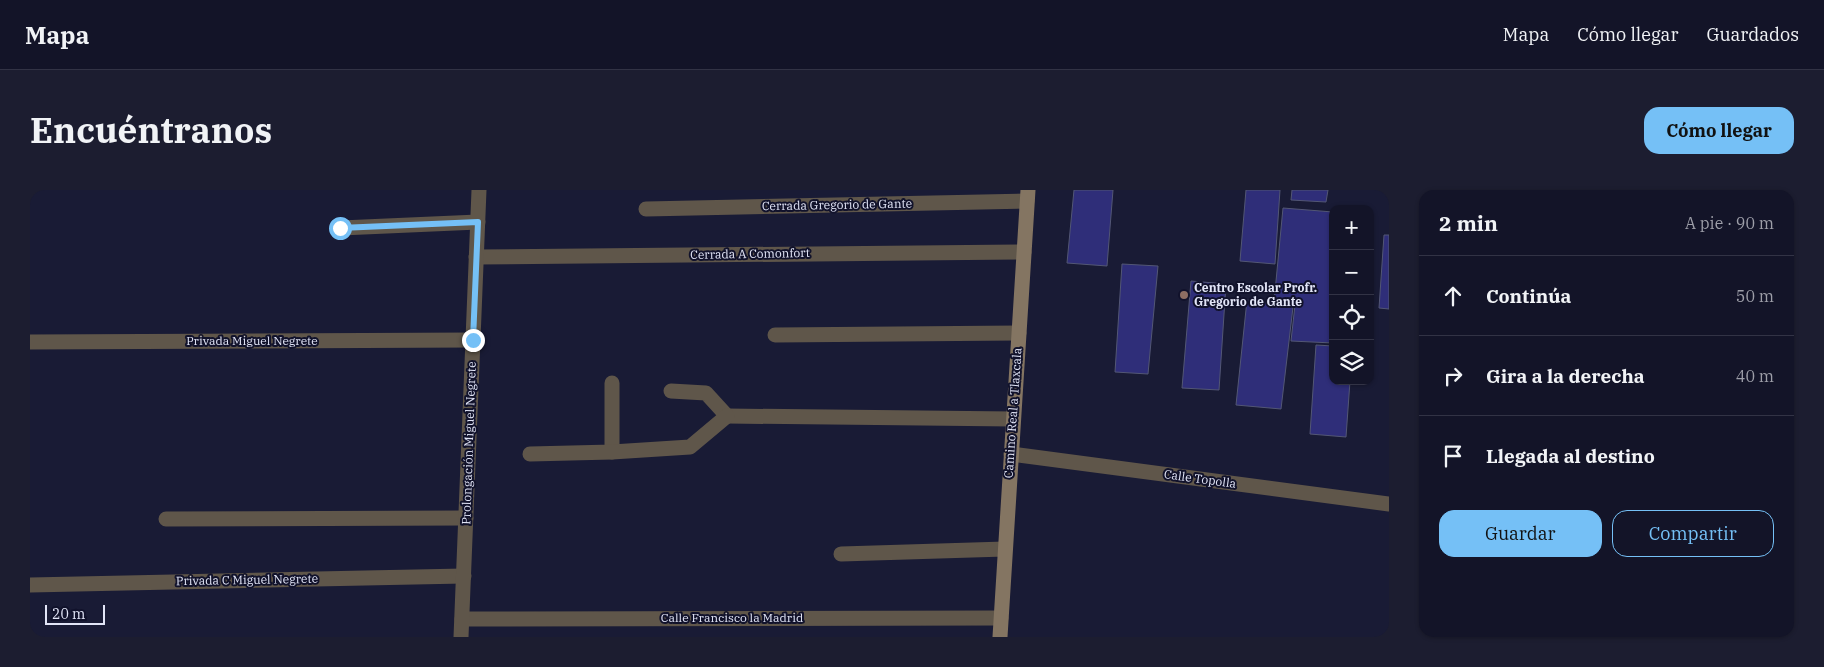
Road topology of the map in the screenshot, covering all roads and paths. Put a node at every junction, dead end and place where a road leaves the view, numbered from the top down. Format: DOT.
graph roads {
  1 [pos="479,190"];
  2 [pos="1028,196"];
  3 [pos="646,209"];
  4 [pos="478,222"];
  5 [pos="340,228"];
  6 [pos="1024,252"];
  7 [pos="476,257"];
  8 [pos="1018,333"];
  9 [pos="774,336"];
  10 [pos="473,340"];
  11 [pos="30,342"];
  12 [pos="612,383"];
  13 [pos="671,391"];
  14 [pos="727,416"];
  15 [pos="1013,419"];
  16 [pos="612,452"];
  17 [pos="530,454"];
  18 [pos="1011,454"];
  19 [pos="1389,504"];
  20 [pos="466,518"];
  21 [pos="166,519"];
  22 [pos="1005,549"];
  23 [pos="841,554"];
  24 [pos="464,576"];
  25 [pos="30,585"];
  26 [pos="1001,618"];
  27 [pos="462,619"];
  28 [pos="461,637"];
  29 [pos="1000,637"];
  1 -- 4 [label="street, Prolongación Miguel Negrete"];
  2 -- 3 [label="street, Cerrada Gregorio de Gante"];
  2 -- 6 [label="street, Camino Real a Tlaxcala"];
  4 -- 5 [label="street"];
  4 -- 7 [label="street, Prolongación Miguel Negrete"];
  6 -- 7 [label="street, Cerrada A Comonfort"];
  6 -- 8 [label="street, Camino Real a Tlaxcala"];
  7 -- 10 [label="street, Prolongación Miguel Negrete"];
  8 -- 9 [label="street"];
  8 -- 15 [label="street, Camino Real a Tlaxcala"];
  10 -- 11 [label="street, Privada Miguel Negrete"];
  10 -- 20 [label="street, Prolongación Miguel Negrete"];
  12 -- 16 [label="street"];
  13 -- 14 [label="street"];
  14 -- 15 [label="street"];
  14 -- 16 [label="street"];
  15 -- 18 [label="street, Camino Real a Tlaxcala"];
  16 -- 17 [label="street"];
  18 -- 19 [label="street, Calle Topolla"];
  18 -- 22 [label="street, Camino Real a Tlaxcala"];
  20 -- 21 [label="street"];
  20 -- 24 [label="street, Prolongación Miguel Negrete"];
  22 -- 23 [label="street"];
  22 -- 26 [label="street, Camino Real a Tlaxcala"];
  24 -- 25 [label="street, Privada C Miguel Negrete"];
  24 -- 27 [label="street, Prolongación Miguel Negrete"];
  26 -- 27 [label="street, Calle Francisco la Madrid"];
  26 -- 29 [label="street, Camino Real a Tlaxcala"];
  27 -- 28 [label="street, Prolongación Miguel Negrete"];
}
